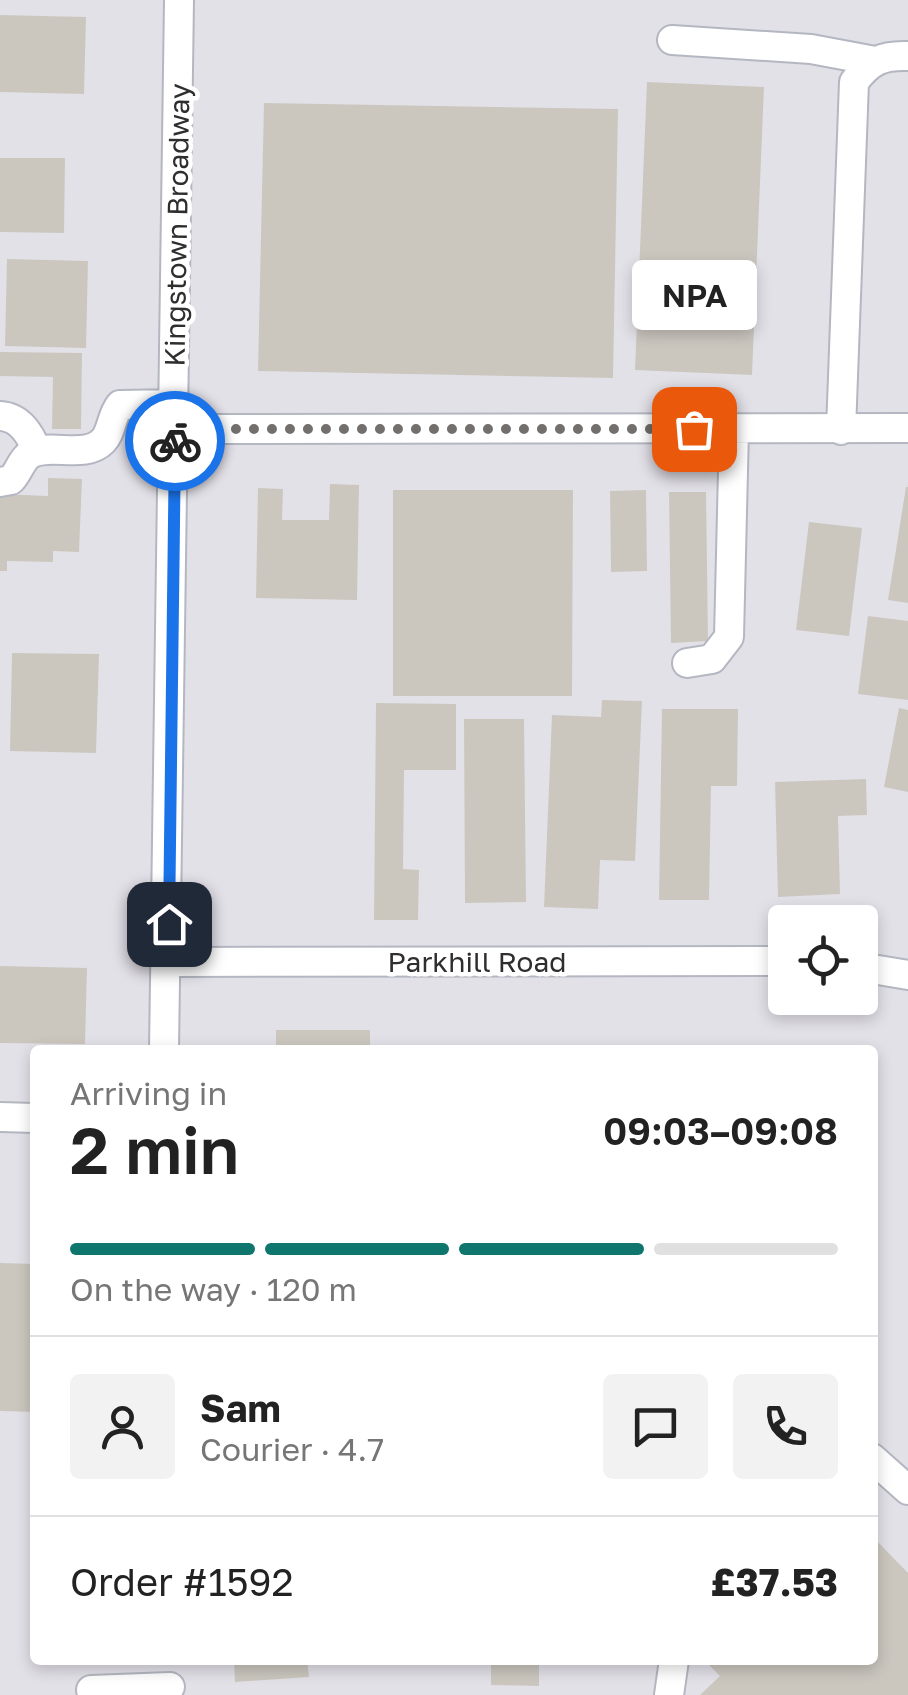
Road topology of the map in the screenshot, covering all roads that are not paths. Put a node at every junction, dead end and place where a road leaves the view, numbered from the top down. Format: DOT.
graph roads {
  1 [pos="179,0"];
  2 [pos="672,40"];
  3 [pos="908,56"];
  4 [pos="875,61"];
  5 [pos="0,416"];
  6 [pos="176,417"];
  7 [pos="908,428"];
  8 [pos="734,429"];
  9 [pos="842,430"];
  10 [pos="37,451"];
  11 [pos="0,482"];
  12 [pos="686,663"];
  13 [pos="768,961"];
  14 [pos="169,962"];
  15 [pos="878,970"];
  16 [pos="908,975"];
  17 [pos="164,1045"];
  18 [pos="0,1117"];
  19 [pos="30,1118"];
  20 [pos="878,1463"];
  21 [pos="908,1490"];
  22 [pos="673,1665"];
  23 [pos="170,1681"];
  24 [pos="91,1690"];
  25 [pos="669,1695"];
  1 -- 6 [label="street, Kingstown Broadway"];
  2 -- 4 [label="street"];
  3 -- 4 [label="street"];
  4 -- 9 [label="street"];
  5 -- 10 [label="street"];
  6 -- 8 [label="street"];
  6 -- 10 [label="street"];
  6 -- 14 [label="street, Kingstown Broadway"];
  7 -- 9 [label="street"];
  8 -- 9 [label="street"];
  8 -- 12 [label="street"];
  10 -- 11 [label="street"];
  13 -- 14 [label="street, Parkhill Road"];
  14 -- 17 [label="street, Kingstown Broadway"];
  15 -- 16 [label="street"];
  18 -- 19 [label="street"];
  20 -- 21 [label="street"];
  22 -- 25 [label="street"];
  23 -- 24 [label="street"];
}
